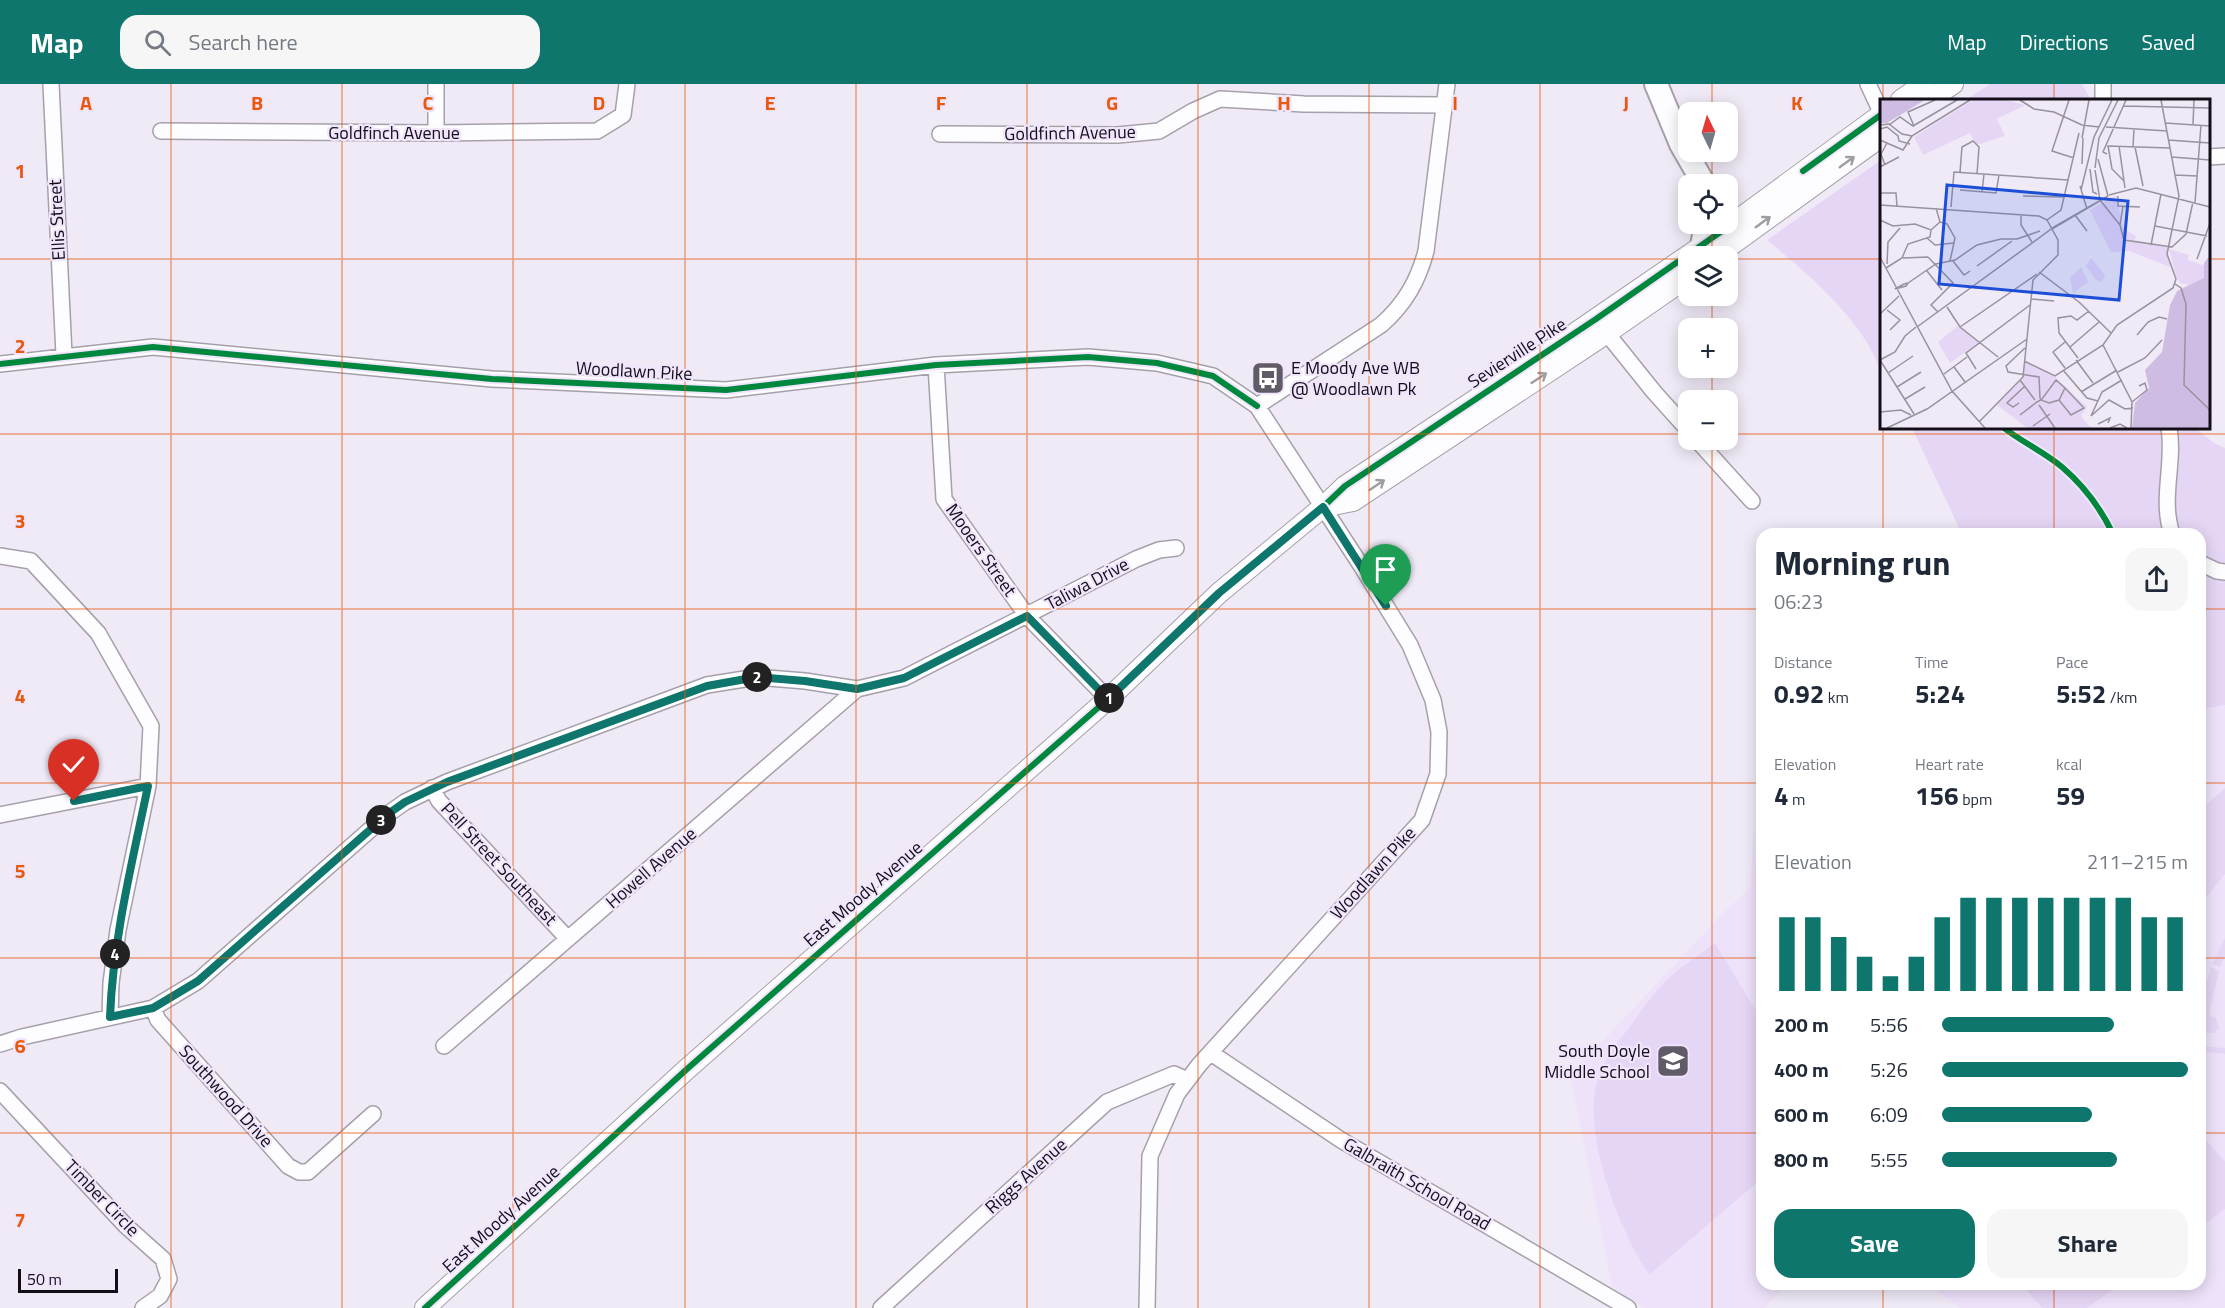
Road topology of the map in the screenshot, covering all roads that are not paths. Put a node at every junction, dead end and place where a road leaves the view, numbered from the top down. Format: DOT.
graph roads {
  1 [pos="51,84"];
  2 [pos="436,84"];
  3 [pos="627,84"];
  4 [pos="1447,84"];
  5 [pos="1656,84"];
  6 [pos="1868,84"];
  7 [pos="1924,84"];
  8 [pos="1953,84"];
  9 [pos="1902,99"];
  10 [pos="1930,99"];
  11 [pos="1444,105"];
  12 [pos="1880,112"];
  13 [pos="1880,115"];
  14 [pos="161,131"];
  15 [pos="436,133"];
  16 [pos="940,134"];
  17 [pos="1880,137"];
  18 [pos="2225,156"];
  19 [pos="2210,157"];
  20 [pos="1697,174"];
  21 [pos="1807,179"];
  22 [pos="1738,226"];
  23 [pos="1728,234"];
  24 [pos="1714,246"];
  25 [pos="1678,273"];
  26 [pos="1678,282"];
  27 [pos="1601,326"];
  28 [pos="64,355"];
  29 [pos="0,364"];
  30 [pos="936,365"];
  31 [pos="1257,406"];
  32 [pos="1678,419"];
  33 [pos="2169,429"];
  34 [pos="1706,450"];
  35 [pos="1752,501"];
  36 [pos="1323,507"];
  37 [pos="2171,528"];
  38 [pos="1176,548"];
  39 [pos="0,556"];
  40 [pos="2206,566"];
  41 [pos="2225,572"];
  42 [pos="1027,616"];
  43 [pos="857,689"];
  44 [pos="1108,699"];
  45 [pos="148,786"];
  46 [pos="432,788"];
  47 [pos="0,815"];
  48 [pos="568,939"];
  49 [pos="153,1008"];
  50 [pos="110,1017"];
  51 [pos="0,1044"];
  52 [pos="444,1046"];
  53 [pos="1211,1053"];
  54 [pos="1187,1080"];
  55 [pos="0,1091"];
  56 [pos="373,1114"];
  57 [pos="143,1308"];
  58 [pos="425,1308"];
  59 [pos="880,1308"];
  60 [pos="1146,1308"];
  61 [pos="1628,1308"];
  1 -- 28 [label="street, Ellis Street"];
  2 -- 15 [label="street"];
  3 -- 15 [label="street, Goldfinch Avenue"];
  4 -- 11 [label="street"];
  5 -- 20 [label="highway"];
  6 -- 12 [label="street"];
  7 -- 9 [label="main road"];
  8 -- 10 [label="main road"];
  11 -- 16 [label="street, Goldfinch Avenue"];
  11 -- 31 [label="street"];
  13 -- 21 [label="main road, Sevierville Pike"];
  14 -- 15 [label="street, Goldfinch Avenue"];
  21 -- 17 [label="main road, Sevierville Pike, one-way"];
  18 -- 19 [label="street"];
  21 -- 22 [label="main road, Sevierville Pike"];
  23 -- 24 [label="main road, Sevierville Pike"];
  25 -- 27 [label="main road, Sevierville Pike"];
  26 -- 27 [label="main road, Sevierville Pike"];
  27 -- 32 [label="street"];
  27 -- 36 [label="main road, Sevierville Pike"];
  28 -- 29 [label="street, Woodlawn Pike"];
  28 -- 30 [label="street, Woodlawn Pike"];
  30 -- 31 [label="street, Woodlawn Pike"];
  30 -- 42 [label="street, Mooers Street"];
  31 -- 36 [label="street, Woodlawn Pike"];
  33 -- 37 [label="street"];
  34 -- 35 [label="street"];
  36 -- 44 [label="main road, East Moody Avenue"];
  36 -- 53 [label="street, Woodlawn Pike"];
  38 -- 42 [label="street, Taliwa Drive"];
  39 -- 45 [label="street"];
  40 -- 41 [label="street"];
  42 -- 43 [label="street, Taliwa Drive"];
  42 -- 44 [label="street, Mooers Street"];
  43 -- 46 [label="street, Taliwa Drive"];
  43 -- 48 [label="street, Howell Avenue"];
  44 -- 58 [label="main road, East Moody Avenue"];
  45 -- 47 [label="street"];
  45 -- 50 [label="street"];
  46 -- 48 [label="street, Pell Street Southeast"];
  46 -- 49 [label="street, Taliwa Drive"];
  48 -- 52 [label="street, Howell Avenue"];
  49 -- 50 [label="street, Taliwa Drive"];
  49 -- 56 [label="street, Southwood Drive"];
  50 -- 51 [label="street, Taliwa Drive"];
  53 -- 54 [label="street, Woodlawn Pike"];
  53 -- 61 [label="street, Galbraith School Road"];
  54 -- 59 [label="street, Riggs Avenue"];
  54 -- 60 [label="street, Woodlawn Pike"];
  55 -- 57 [label="street, Timber Circle"];
}
